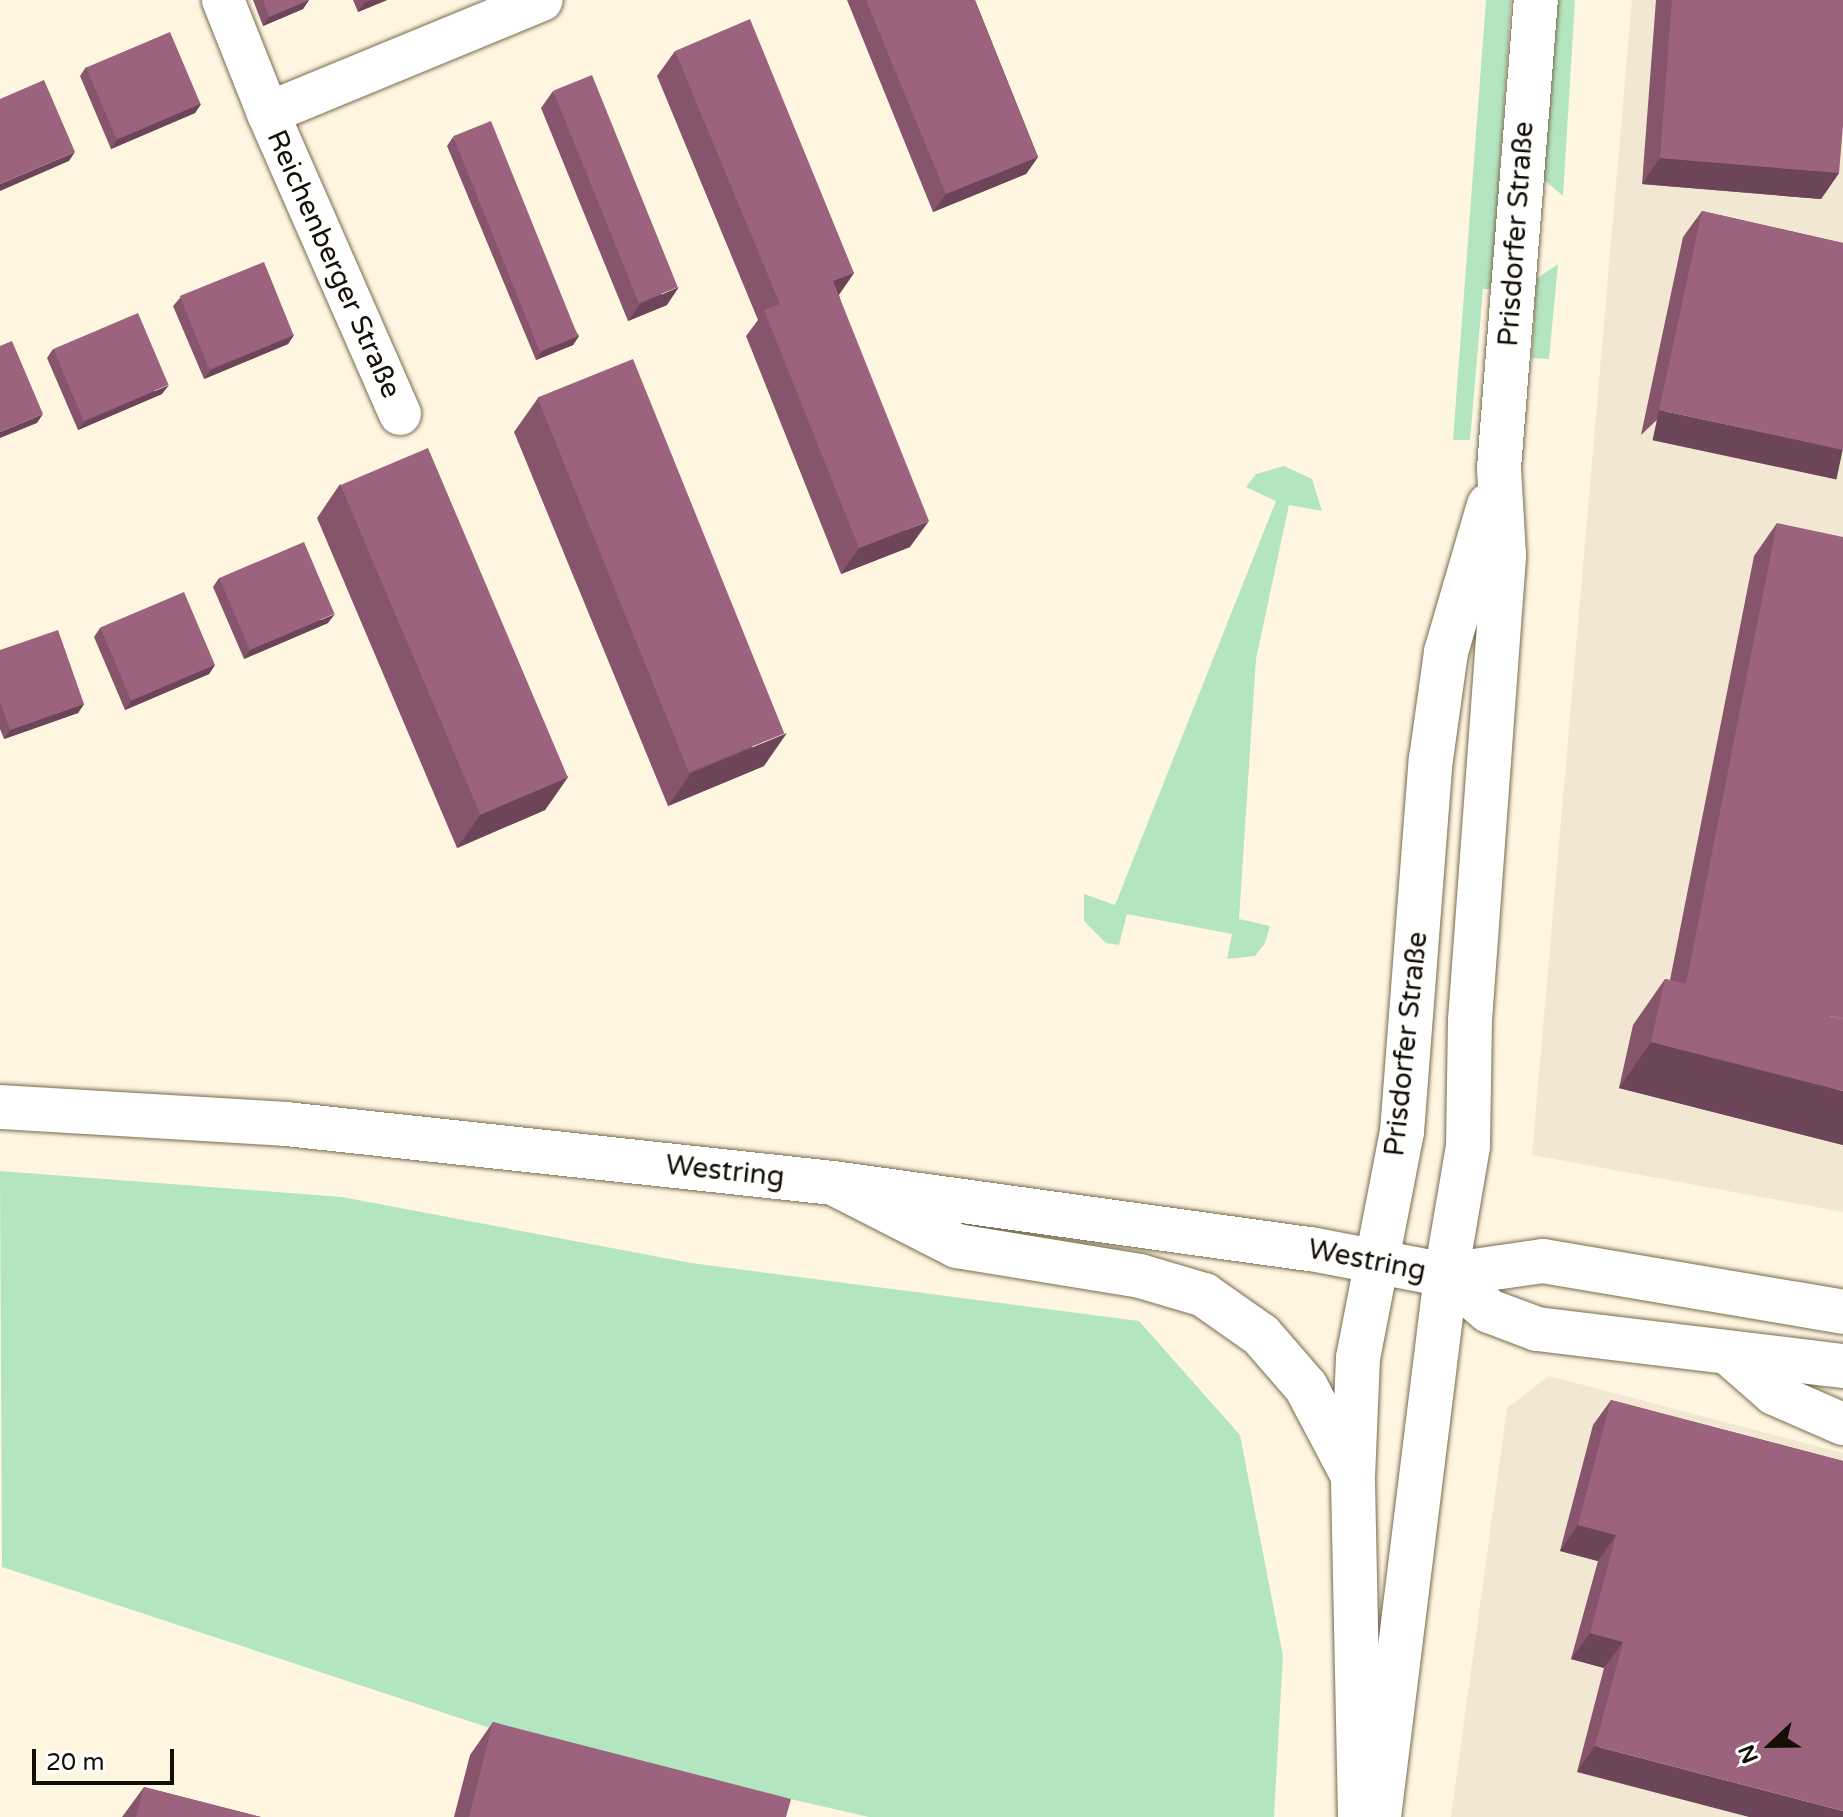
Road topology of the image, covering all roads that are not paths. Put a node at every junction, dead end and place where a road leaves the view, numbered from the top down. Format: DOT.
graph roads {
  1 [pos="223,0"];
  2 [pos="542,0"];
  3 [pos="1536,0"];
  4 [pos="268,113"];
  5 [pos="400,414"];
  6 [pos="1499,468"];
  7 [pos="0,1107"];
  8 [pos="833,1183"];
  9 [pos="1373,1260"];
  10 [pos="1446,1275"];
  11 [pos="1843,1312"];
  12 [pos="1726,1352"];
  13 [pos="1843,1366"];
  14 [pos="1843,1424"];
  15 [pos="1353,1477"];
  16 [pos="1360,1817"];
  17 [pos="1379,1817"];
  1 -- 4 [label="street, Reichenberger Straße"];
  2 -- 4 [label="street, Reichenberger Straße"];
  3 -- 6 [label="main road, Prisdorfer Straße"];
  4 -- 5 [label="street, Reichenberger Straße"];
  6 -- 9 [label="main road, Prisdorfer Straße"];
  6 -- 10 [label="main road, Prisdorfer Straße"];
  7 -- 8 [label="main road, Westring"];
  8 -- 9 [label="main road, Westring"];
  8 -- 15 [label="main road"];
  9 -- 10 [label="main road, Westring"];
  9 -- 15 [label="main road, Prisdorfer Straße"];
  10 -- 11 [label="main road, Westring"];
  10 -- 12 [label="main road, Westring"];
  10 -- 17 [label="main road, Prisdorfer Straße"];
  12 -- 13 [label="main road, Westring"];
  12 -- 14 [label="street"];
  15 -- 16 [label="main road, Prisdorfer Straße"];
}
